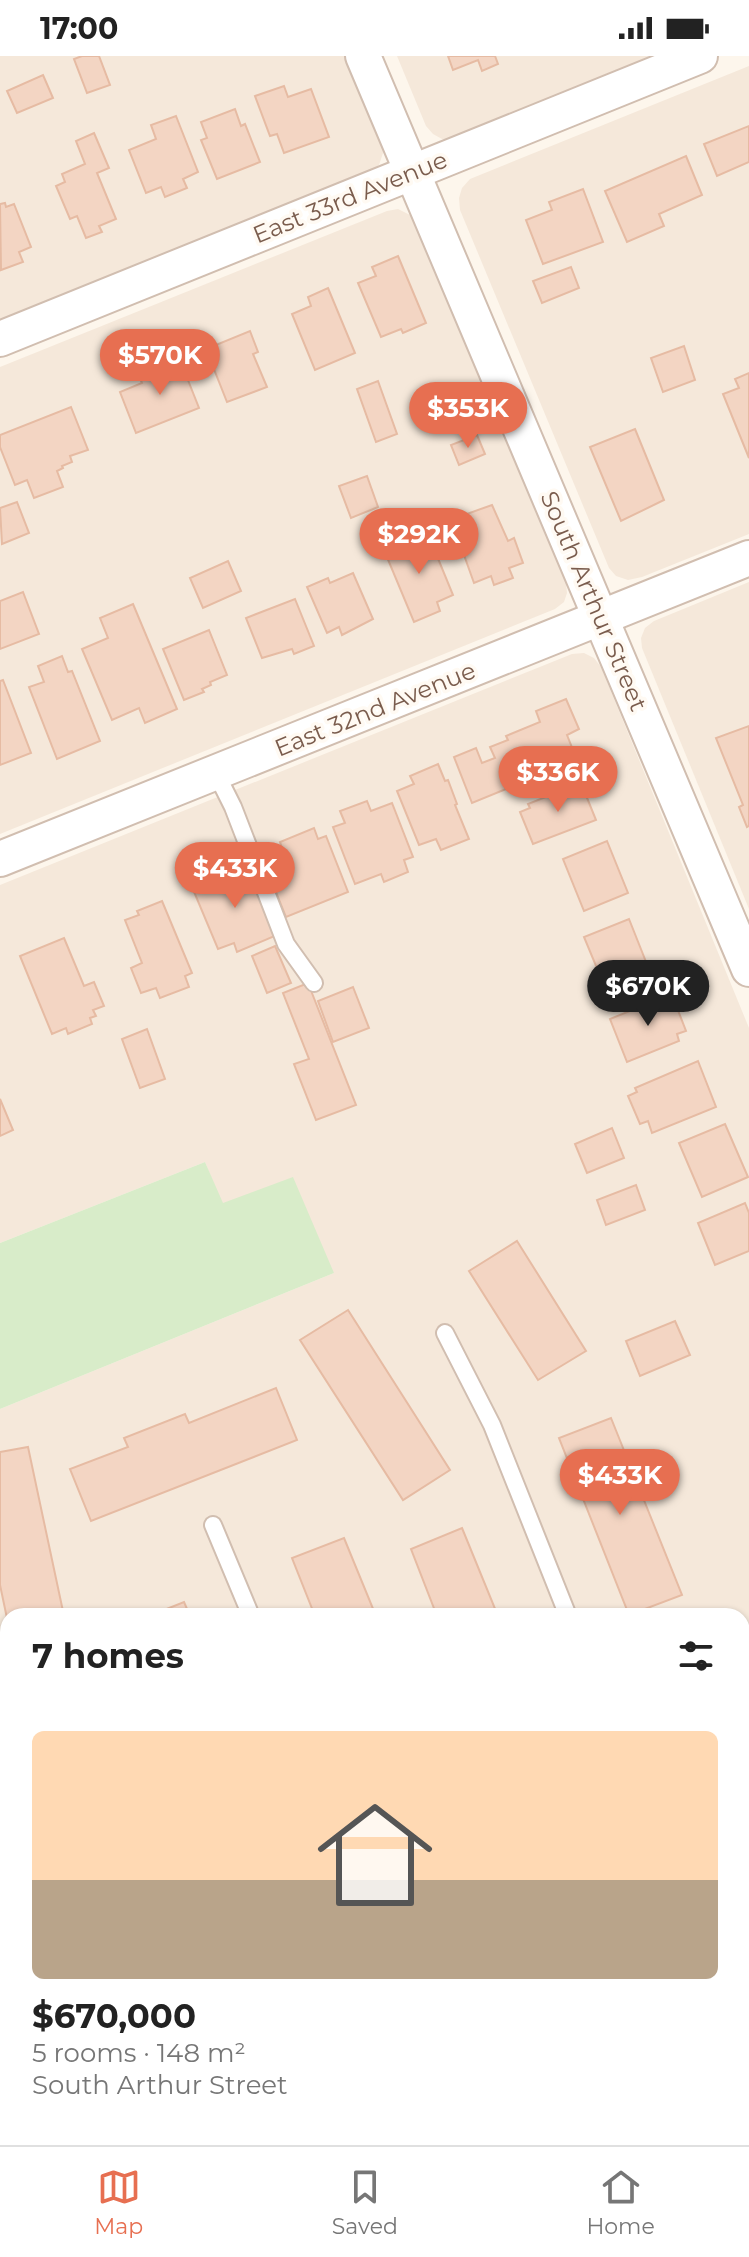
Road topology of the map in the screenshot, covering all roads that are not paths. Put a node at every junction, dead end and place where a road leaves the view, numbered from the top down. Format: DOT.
graph roads {
  1 [pos="363,56"];
  2 [pos="700,56"];
  3 [pos="411,172"];
  4 [pos="0,339"];
  5 [pos="749,558"];
  6 [pos="602,619"];
  7 [pos="216,773"];
  8 [pos="0,859"];
  9 [pos="749,969"];
  10 [pos="314,983"];
  11 [pos="445,1333"];
  12 [pos="213,1525"];
  13 [pos="248,1608"];
  14 [pos="565,1608"];
  1 -- 3 [label="street, South Arthur Street"];
  2 -- 3 [label="street, East 33rd Avenue"];
  3 -- 4 [label="street, East 33rd Avenue"];
  3 -- 6 [label="street, South Arthur Street"];
  5 -- 6 [label="street, East 32nd Avenue"];
  6 -- 7 [label="street, East 32nd Avenue"];
  6 -- 9 [label="street, South Arthur Street"];
  7 -- 8 [label="street, East 32nd Avenue"];
  7 -- 10 [label="lane"];
  11 -- 14 [label="lane"];
  12 -- 13 [label="lane"];
}
